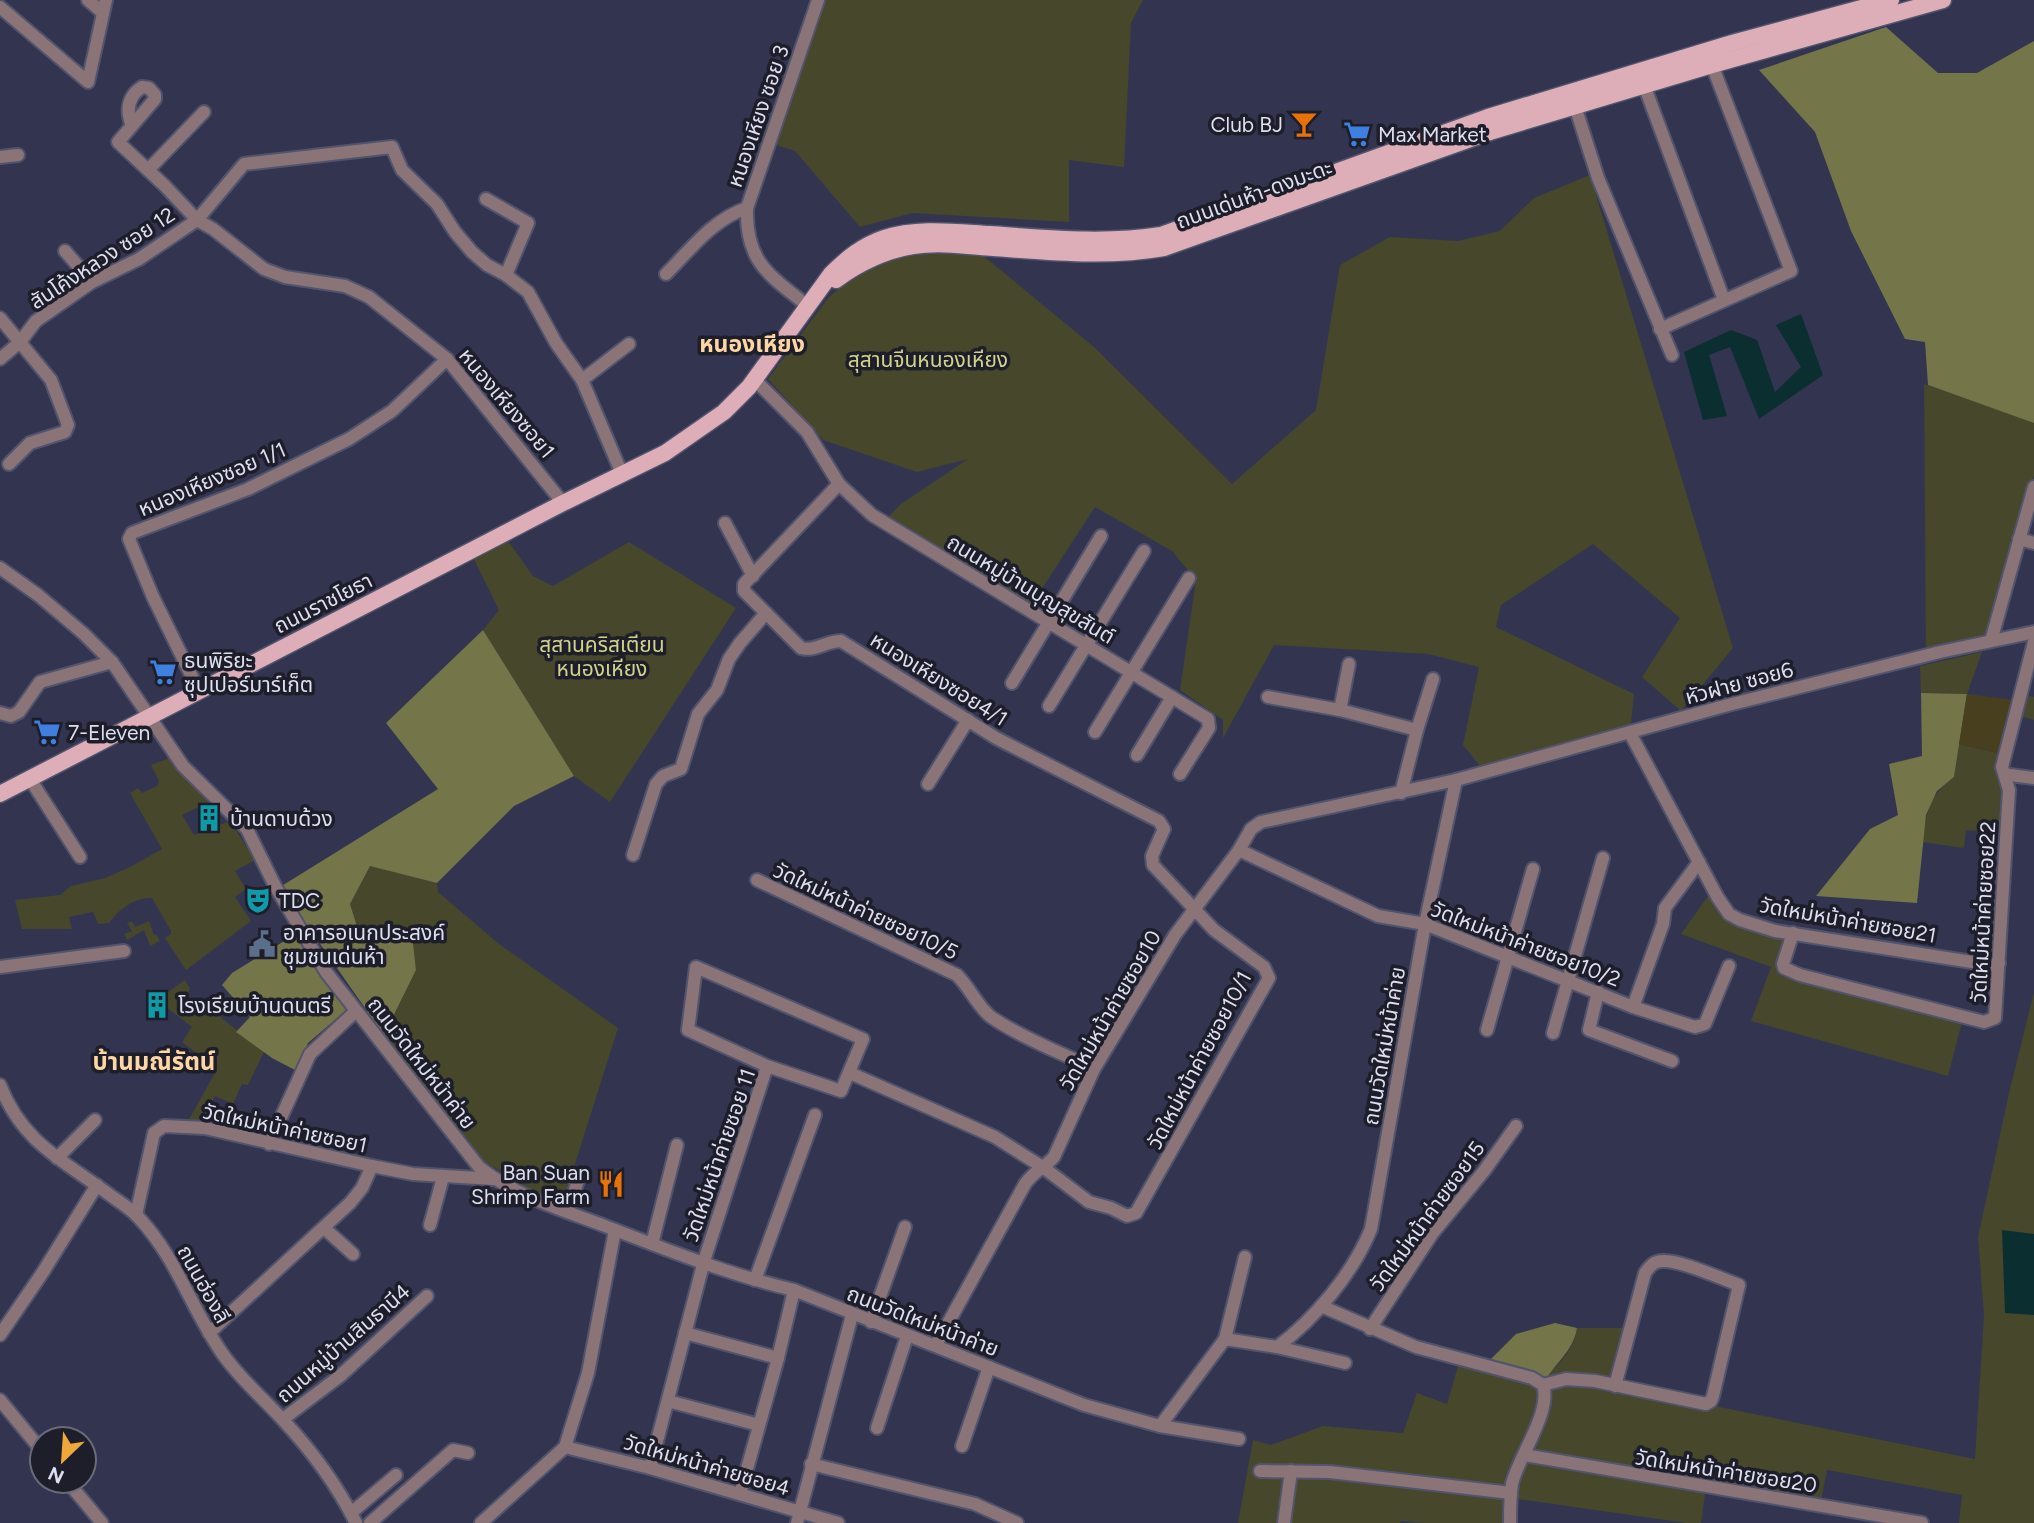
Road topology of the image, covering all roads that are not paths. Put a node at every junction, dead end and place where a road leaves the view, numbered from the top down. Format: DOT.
graph roads {
  1 [pos="88,0"];
  2 [pos="818,0"];
  3 [pos="1891,0"];
  4 [pos="1943,0"];
  5 [pos="0,6"];
  6 [pos="105,6"];
  7 [pos="1712,65"];
  8 [pos="1634,83"];
  9 [pos="1575,106"];
  10 [pos="204,112"];
  11 [pos="132,126"];
  12 [pos="18,155"];
  13 [pos="0,157"];
  14 [pos="148,170"];
  15 [pos="486,199"];
  16 [pos="747,208"];
  17 [pos="197,220"];
  18 [pos="932,238"];
  19 [pos="65,251"];
  20 [pos="666,274"];
  21 [pos="506,275"];
  22 [pos="92,282"];
  23 [pos="813,300"];
  24 [pos="1724,300"];
  25 [pos="0,318"];
  26 [pos="1660,329"];
  27 [pos="20,342"];
  28 [pos="629,344"];
  29 [pos="1672,355"];
  30 [pos="0,359"];
  31 [pos="447,359"];
  32 [pos="582,380"];
  33 [pos="755,380"];
  34 [pos="9,464"];
  35 [pos="622,474"];
  36 [pos="839,484"];
  37 [pos="2034,487"];
  38 [pos="592,489"];
  39 [pos="562,503"];
  40 [pos="725,523"];
  41 [pos="1101,536"];
  42 [pos="2019,539"];
  43 [pos="2034,543"];
  44 [pos="1144,551"];
  45 [pos="0,568"];
  46 [pos="753,576"];
  47 [pos="1189,578"];
  48 [pos="766,613"];
  49 [pos="1048,622"];
  50 [pos="2034,632"];
  51 [pos="1991,641"];
  52 [pos="2034,642"];
  53 [pos="1086,645"];
  54 [pos="112,662"];
  55 [pos="1349,664"];
  56 [pos="1131,673"];
  57 [pos="1433,679"];
  58 [pos="1012,683"];
  59 [pos="199,691"];
  60 [pos="1172,697"];
  61 [pos="1268,697"];
  62 [pos="1049,706"];
  63 [pos="1340,710"];
  64 [pos="0,713"];
  65 [pos="149,719"];
  66 [pos="968,720"];
  67 [pos="1417,730"];
  68 [pos="1095,732"];
  69 [pos="1630,733"];
  70 [pos="1137,755"];
  71 [pos="1180,774"];
  72 [pos="2006,777"];
  73 [pos="2034,778"];
  74 [pos="30,779"];
  75 [pos="1456,780"];
  76 [pos="928,784"];
  77 [pos="1401,793"];
  78 [pos="0,794"];
  79 [pos="1239,850"];
  80 [pos="633,855"];
  81 [pos="80,857"];
  82 [pos="1603,858"];
  83 [pos="1699,862"];
  84 [pos="1533,869"];
  85 [pos="757,880"];
  86 [pos="1194,909"];
  87 [pos="1424,924"];
  88 [pos="1793,933"];
  89 [pos="124,951"];
  90 [pos="1507,957"];
  91 [pos="1999,963"];
  92 [pos="1729,966"];
  93 [pos="0,967"];
  94 [pos="1567,981"];
  95 [pos="1598,992"];
  96 [pos="1633,1007"];
  97 [pos="356,1011"];
  98 [pos="1487,1030"];
  99 [pos="1553,1033"];
  100 [pos="1672,1061"];
  101 [pos="767,1066"];
  102 [pos="1094,1069"];
  103 [pos="850,1073"];
  104 [pos="0,1086"];
  105 [pos="3,1101"];
  106 [pos="815,1115"];
  107 [pos="95,1120"];
  108 [pos="1516,1126"];
  109 [pos="270,1144"];
  110 [pos="677,1145"];
  111 [pos="57,1158"];
  112 [pos="372,1166"];
  113 [pos="1044,1168"];
  114 [pos="443,1177"];
  115 [pos="494,1179"];
  116 [pos="578,1180"];
  117 [pos="97,1185"];
  118 [pos="568,1212"];
  119 [pos="136,1215"];
  120 [pos="430,1225"];
  121 [pos="905,1227"];
  122 [pos="324,1228"];
  123 [pos="615,1230"];
  124 [pos="652,1244"];
  125 [pos="353,1254"];
  126 [pos="1245,1257"];
  127 [pos="704,1261"];
  128 [pos="755,1280"];
  129 [pos="794,1290"];
  130 [pos="427,1296"];
  131 [pos="1321,1306"];
  132 [pos="852,1315"];
  133 [pos="871,1322"];
  134 [pos="1370,1329"];
  135 [pos="685,1333"];
  136 [pos="209,1334"];
  137 [pos="0,1335"];
  138 [pos="906,1336"];
  139 [pos="1225,1339"];
  140 [pos="936,1345"];
  141 [pos="1277,1347"];
  142 [pos="778,1358"];
  143 [pos="1345,1363"];
  144 [pos="989,1367"];
  145 [pos="1543,1385"];
  146 [pos="1615,1385"];
  147 [pos="0,1399"];
  148 [pos="668,1401"];
  149 [pos="283,1419"];
  150 [pos="760,1425"];
  151 [pos="1160,1426"];
  152 [pos="877,1428"];
  153 [pos="28,1434"];
  154 [pos="1239,1439"];
  155 [pos="962,1446"];
  156 [pos="565,1447"];
  157 [pos="468,1453"];
  158 [pos="1524,1455"];
  159 [pos="811,1464"];
  160 [pos="650,1468"];
  161 [pos="1260,1471"];
  162 [pos="1291,1471"];
  163 [pos="396,1475"];
  164 [pos="1511,1493"];
  165 [pos="740,1494"];
  166 [pos="79,1495"];
  167 [pos="798,1517"];
  168 [pos="354,1518"];
  169 [pos="102,1523"];
  170 [pos="370,1523"];
  171 [pos="481,1523"];
  172 [pos="838,1523"];
  173 [pos="1017,1523"];
  174 [pos="1284,1523"];
  175 [pos="1510,1523"];
  176 [pos="1922,1523"];
  1 -- 6 [label="street"];
  2 -- 16 [label="street, หนองเหียง ซอย 3"];
  3 -- 8 [label="main road, ถนนเด่นห้า-ดงมะดะ"];
  4 -- 7 [label="main road, ถนนเด่นห้า-ดงมะดะ"];
  5 -- 6 [label="street"];
  7 -- 8 [label="main road, ถนนเด่นห้า-ดงมะดะ"];
  7 -- 24 [label="street"];
  8 -- 9 [label="main road, ถนนเด่นห้า-ดงมะดะ"];
  8 -- 18 [label="main road, ถนนเด่นห้า-ดงมะดะ"];
  8 -- 24 [label="street"];
  9 -- 18 [label="main road, ถนนเด่นห้า-ดงมะดะ"];
  9 -- 26 [label="street"];
  10 -- 14 [label="street"];
  11 -- 14 [label="street, หนองเหียงซอย1"];
  12 -- 13 [label="street"];
  14 -- 17 [label="street, หนองเหียงซอย1"];
  15 -- 21 [label="street"];
  16 -- 20 [label="street"];
  16 -- 23 [label="street, หนองเหียง ซอย 3"];
  17 -- 21 [label="street, สันโค้งหลวง ซอย 12"];
  17 -- 22 [label="street, สันโค้งหลวง ซอย 12"];
  17 -- 31 [label="street, หนองเหียงซอย1"];
  18 -- 23 [label="main road, ถนนเด่นห้า-ดงมะดะ"];
  19 -- 22 [label="street"];
  21 -- 32 [label="street"];
  22 -- 27 [label="street, สันโค้งหลวง ซอย 12"];
  23 -- 33 [label="main road, ถนนเด่นห้า-ดงมะดะ"];
  24 -- 26 [label="street"];
  25 -- 27 [label="street"];
  26 -- 29 [label="street"];
  27 -- 30 [label="street, สันโค้งหลวง ซอย 12"];
  27 -- 34 [label="street"];
  28 -- 32 [label="street"];
  31 -- 39 [label="street, หนองเหียงซอย1"];
  31 -- 59 [label="street, หนองเหียงซอย 1/1"];
  32 -- 35 [label="street"];
  33 -- 35 [label="main road, ถนนเด่นห้า-ดงมะดะ"];
  33 -- 36 [label="street, ถนนหมู่บ้านบุญสุขสันต์"];
  35 -- 38 [label="main road, ถนนเด่นห้า-ดงมะดะ"];
  36 -- 46 [label="street"];
  36 -- 49 [label="street, ถนนหมู่บ้านบุญสุขสันต์"];
  37 -- 42 [label="street"];
  38 -- 39 [label="main road, ถนนราชโยธา"];
  39 -- 59 [label="main road, ถนนราชโยธา"];
  40 -- 46 [label="street"];
  41 -- 49 [label="street"];
  42 -- 43 [label="street"];
  42 -- 51 [label="street"];
  44 -- 53 [label="street"];
  45 -- 54 [label="street, ถนนวัดใหม่หน้าค่าย"];
  46 -- 48 [label="street, หนองเหียงซอย4/1"];
  47 -- 56 [label="street"];
  48 -- 66 [label="street, หนองเหียงซอย4/1"];
  48 -- 80 [label="street"];
  49 -- 53 [label="street, ถนนหมู่บ้านบุญสุขสันต์"];
  49 -- 58 [label="street"];
  50 -- 51 [label="street, หัวฝาย ซอย6"];
  51 -- 69 [label="street, หัวฝาย ซอย6"];
  52 -- 72 [label="street, วัดใหม่หน้าค่ายซอย22"];
  53 -- 56 [label="street, ถนนหมู่บ้านบุญสุขสันต์"];
  53 -- 62 [label="street"];
  54 -- 64 [label="street"];
  54 -- 65 [label="street, ถนนวัดใหม่หน้าค่าย"];
  55 -- 63 [label="street"];
  56 -- 60 [label="street, ถนนหมู่บ้านบุญสุขสันต์"];
  56 -- 68 [label="street"];
  57 -- 67 [label="street"];
  59 -- 65 [label="main road, ถนนราชโยธา"];
  60 -- 70 [label="street"];
  60 -- 71 [label="street, ถนนหมู่บ้านบุญสุขสันต์"];
  61 -- 63 [label="street"];
  63 -- 67 [label="street"];
  65 -- 74 [label="main road, ถนนราชโยธา"];
  65 -- 97 [label="street, ถนนวัดใหม่หน้าค่าย"];
  66 -- 76 [label="street"];
  66 -- 86 [label="street, หนองเหียงซอย4/1"];
  67 -- 77 [label="street"];
  69 -- 75 [label="street, หัวฝาย ซอย6"];
  69 -- 83 [label="street, วัดใหม่หน้าค่ายซอย21"];
  72 -- 73 [label="street"];
  72 -- 91 [label="street, วัดใหม่หน้าค่ายซอย22"];
  74 -- 78 [label="main road, ถนนราชโยธา"];
  74 -- 81 [label="street"];
  75 -- 77 [label="street, หัวฝาย ซอย6"];
  75 -- 87 [label="street, ถนนวัดใหม่หน้าค่าย"];
  77 -- 79 [label="street, หัวฝาย ซอย6"];
  79 -- 86 [label="street, วัดใหม่หน้าค่ายซอย10"];
  79 -- 87 [label="street, วัดใหม่หน้าค่ายซอย10/2"];
  82 -- 94 [label="street"];
  83 -- 88 [label="street, วัดใหม่หน้าค่ายซอย21"];
  83 -- 96 [label="street"];
  84 -- 90 [label="street"];
  85 -- 102 [label="street, วัดใหม่หน้าค่ายซอย10/5"];
  86 -- 102 [label="street, วัดใหม่หน้าค่ายซอย10"];
  86 -- 113 [label="street, วัดใหม่หน้าค่ายซอย10/1"];
  87 -- 90 [label="street, วัดใหม่หน้าค่ายซอย10/2"];
  87 -- 131 [label="street, ถนนวัดใหม่หน้าค่าย"];
  88 -- 91 [label="street, วัดใหม่หน้าค่ายซอย21"];
  88 -- 91 [label="street, วัดใหม่หน้าค่ายซอย22"];
  89 -- 93 [label="street"];
  90 -- 94 [label="street, วัดใหม่หน้าค่ายซอย10/2"];
  90 -- 98 [label="street"];
  92 -- 96 [label="street, วัดใหม่หน้าค่ายซอย10/2"];
  94 -- 95 [label="street, วัดใหม่หน้าค่ายซอย10/2"];
  94 -- 99 [label="street"];
  95 -- 96 [label="street, วัดใหม่หน้าค่ายซอย10/2"];
  95 -- 100 [label="street"];
  97 -- 109 [label="street"];
  97 -- 115 [label="street, ถนนวัดใหม่หน้าค่าย"];
  101 -- 103 [label="street, วัดใหม่หน้าค่ายซอย 11"];
  101 -- 103 [label="street"];
  101 -- 127 [label="street, วัดใหม่หน้าค่ายซอย 11"];
  102 -- 113 [label="street, วัดใหม่หน้าค่ายซอย10"];
  103 -- 113 [label="street"];
  104 -- 105 [label="street, ถนนฮ่องลี"];
  105 -- 111 [label="street, ถนนฮ่องลี"];
  106 -- 128 [label="street"];
  107 -- 111 [label="street"];
  108 -- 134 [label="street, วัดใหม่หน้าค่ายซอย15"];
  109 -- 112 [label="street, วัดใหม่หน้าค่ายซอย1"];
  109 -- 119 [label="street, วัดใหม่หน้าค่ายซอย1"];
  110 -- 124 [label="street"];
  111 -- 117 [label="street, ถนนฮ่องลี"];
  112 -- 114 [label="street, วัดใหม่หน้าค่ายซอย1"];
  112 -- 122 [label="street"];
  113 -- 140 [label="street, วัดใหม่หน้าค่ายซอย10"];
  114 -- 115 [label="street, วัดใหม่หน้าค่ายซอย1"];
  114 -- 120 [label="street"];
  115 -- 118 [label="street, ถนนวัดใหม่หน้าค่าย"];
  116 -- 118 [label="street"];
  117 -- 119 [label="street, ถนนฮ่องลี"];
  117 -- 137 [label="street"];
  118 -- 123 [label="street, ถนนวัดใหม่หน้าค่าย"];
  119 -- 136 [label="street, ถนนฮ่องลี"];
  121 -- 133 [label="street"];
  122 -- 125 [label="street"];
  122 -- 136 [label="street"];
  123 -- 124 [label="street, ถนนวัดใหม่หน้าค่าย"];
  123 -- 156 [label="street"];
  124 -- 127 [label="street, ถนนวัดใหม่หน้าค่าย"];
  126 -- 139 [label="street"];
  127 -- 128 [label="street, ถนนวัดใหม่หน้าค่าย"];
  127 -- 135 [label="street, วัดใหม่หน้าค่ายซอย 11"];
  128 -- 129 [label="street, ถนนวัดใหม่หน้าค่าย"];
  129 -- 132 [label="street, ถนนวัดใหม่หน้าค่าย"];
  129 -- 142 [label="street"];
  130 -- 149 [label="street, ถนนหมู่บ้านสินธานี4"];
  131 -- 134 [label="street"];
  131 -- 141 [label="street, ถนนวัดใหม่หน้าค่าย"];
  132 -- 133 [label="street, ถนนวัดใหม่หน้าค่าย"];
  132 -- 159 [label="street"];
  133 -- 138 [label="street, ถนนวัดใหม่หน้าค่าย"];
  134 -- 145 [label="street"];
  135 -- 142 [label="street"];
  135 -- 148 [label="street, วัดใหม่หน้าค่ายซอย 11"];
  136 -- 149 [label="street, ถนนฮ่องลี"];
  138 -- 140 [label="street, ถนนวัดใหม่หน้าค่าย"];
  138 -- 152 [label="street"];
  139 -- 141 [label="street"];
  139 -- 151 [label="street"];
  140 -- 144 [label="street, ถนนวัดใหม่หน้าค่าย"];
  141 -- 143 [label="street"];
  142 -- 150 [label="street"];
  144 -- 151 [label="street, ถนนวัดใหม่หน้าค่าย"];
  144 -- 155 [label="street"];
  145 -- 146 [label="street"];
  145 -- 158 [label="street"];
  146 -- 146 [label="street"];
  147 -- 153 [label="street"];
  148 -- 150 [label="street"];
  148 -- 160 [label="street, วัดใหม่หน้าค่ายซอย 11"];
  149 -- 168 [label="street, ถนนฮ่องลี"];
  150 -- 165 [label="street"];
  151 -- 154 [label="street, ถนนวัดใหม่หน้าค่าย"];
  156 -- 160 [label="street, วัดใหม่หน้าค่ายซอย4"];
  156 -- 171 [label="street"];
  157 -- 170 [label="street"];
  158 -- 164 [label="street"];
  158 -- 176 [label="street, วัดใหม่หน้าค่ายซอย20"];
  159 -- 167 [label="street"];
  159 -- 173 [label="street"];
  160 -- 165 [label="street, วัดใหม่หน้าค่ายซอย4"];
  161 -- 162 [label="street"];
  162 -- 164 [label="street"];
  162 -- 174 [label="street"];
  163 -- 168 [label="street"];
  164 -- 175 [label="street"];
  165 -- 167 [label="street, วัดใหม่หน้าค่ายซอย4"];
  166 -- 169 [label="street"];
  167 -- 172 [label="street, วัดใหม่หน้าค่ายซอย4"];
}
